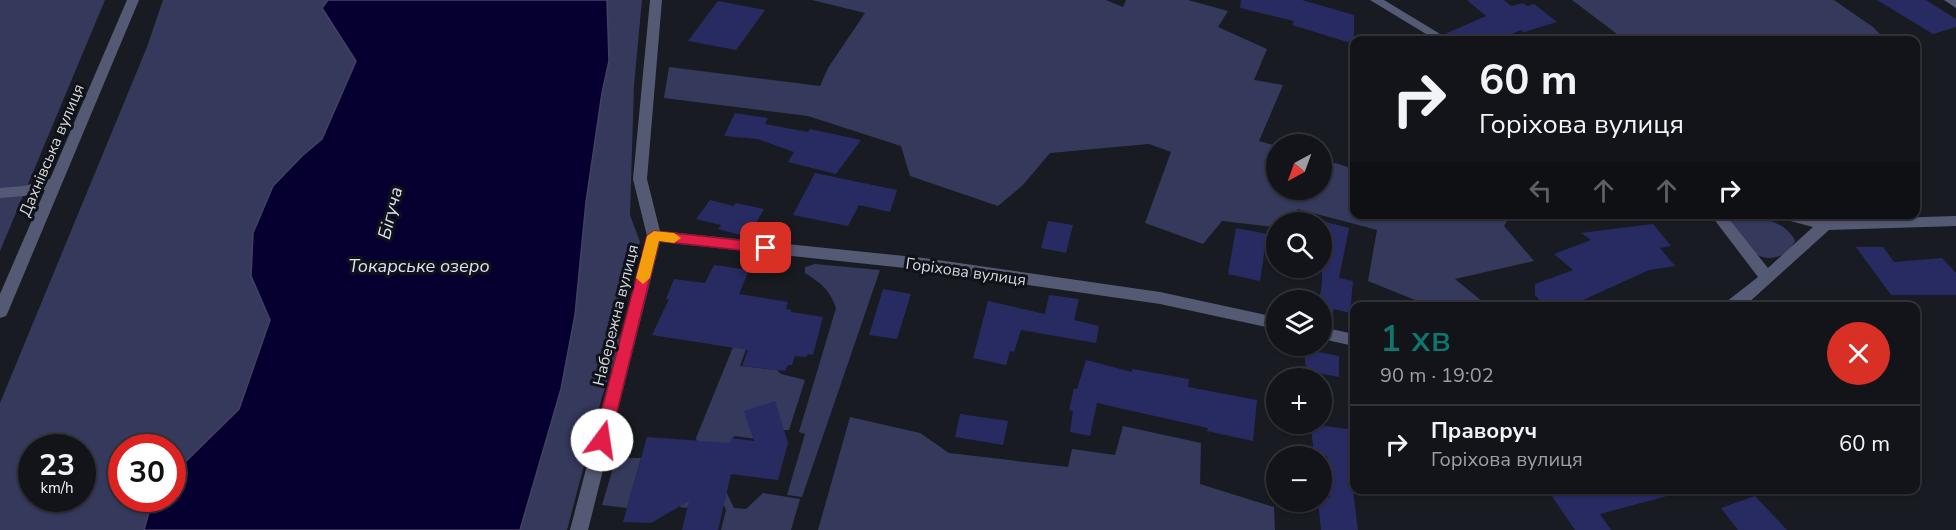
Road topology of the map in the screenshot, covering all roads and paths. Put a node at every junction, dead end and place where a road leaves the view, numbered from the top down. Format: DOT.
graph roads {
  1 [pos="133,0"];
  2 [pos="656,0"];
  3 [pos="1376,0"];
  4 [pos="1950,0"];
  5 [pos="1956,4"];
  6 [pos="1437,36"];
  7 [pos="56,182"];
  8 [pos="0,193"];
  9 [pos="1721,219"];
  10 [pos="1803,219"];
  11 [pos="1956,221"];
  12 [pos="1825,225"];
  13 [pos="654,236"];
  14 [pos="1767,277"];
  15 [pos="1739,302"];
  16 [pos="0,312"];
  17 [pos="1266,321"];
  18 [pos="1332,335"];
  19 [pos="1350,339"];
  20 [pos="579,530"];
  1 -- 7 [label="street, Дахнівська вулиця"];
  2 -- 13 [label="street, Набережна вулиця"];
  3 -- 6 [label="street"];
  4 -- 5 [label="street"];
  7 -- 8 [label="street"];
  7 -- 16 [label="street, Дахнівська вулиця"];
  9 -- 14 [label="street"];
  10 -- 12 [label="street"];
  11 -- 12 [label="street"];
  12 -- 14 [label="street"];
  13 -- 17 [label="street, Горіхова вулиця"];
  13 -- 20 [label="street, Набережна вулиця"];
  14 -- 15 [label="street"];
  18 -- 19 [label="street"];
}
